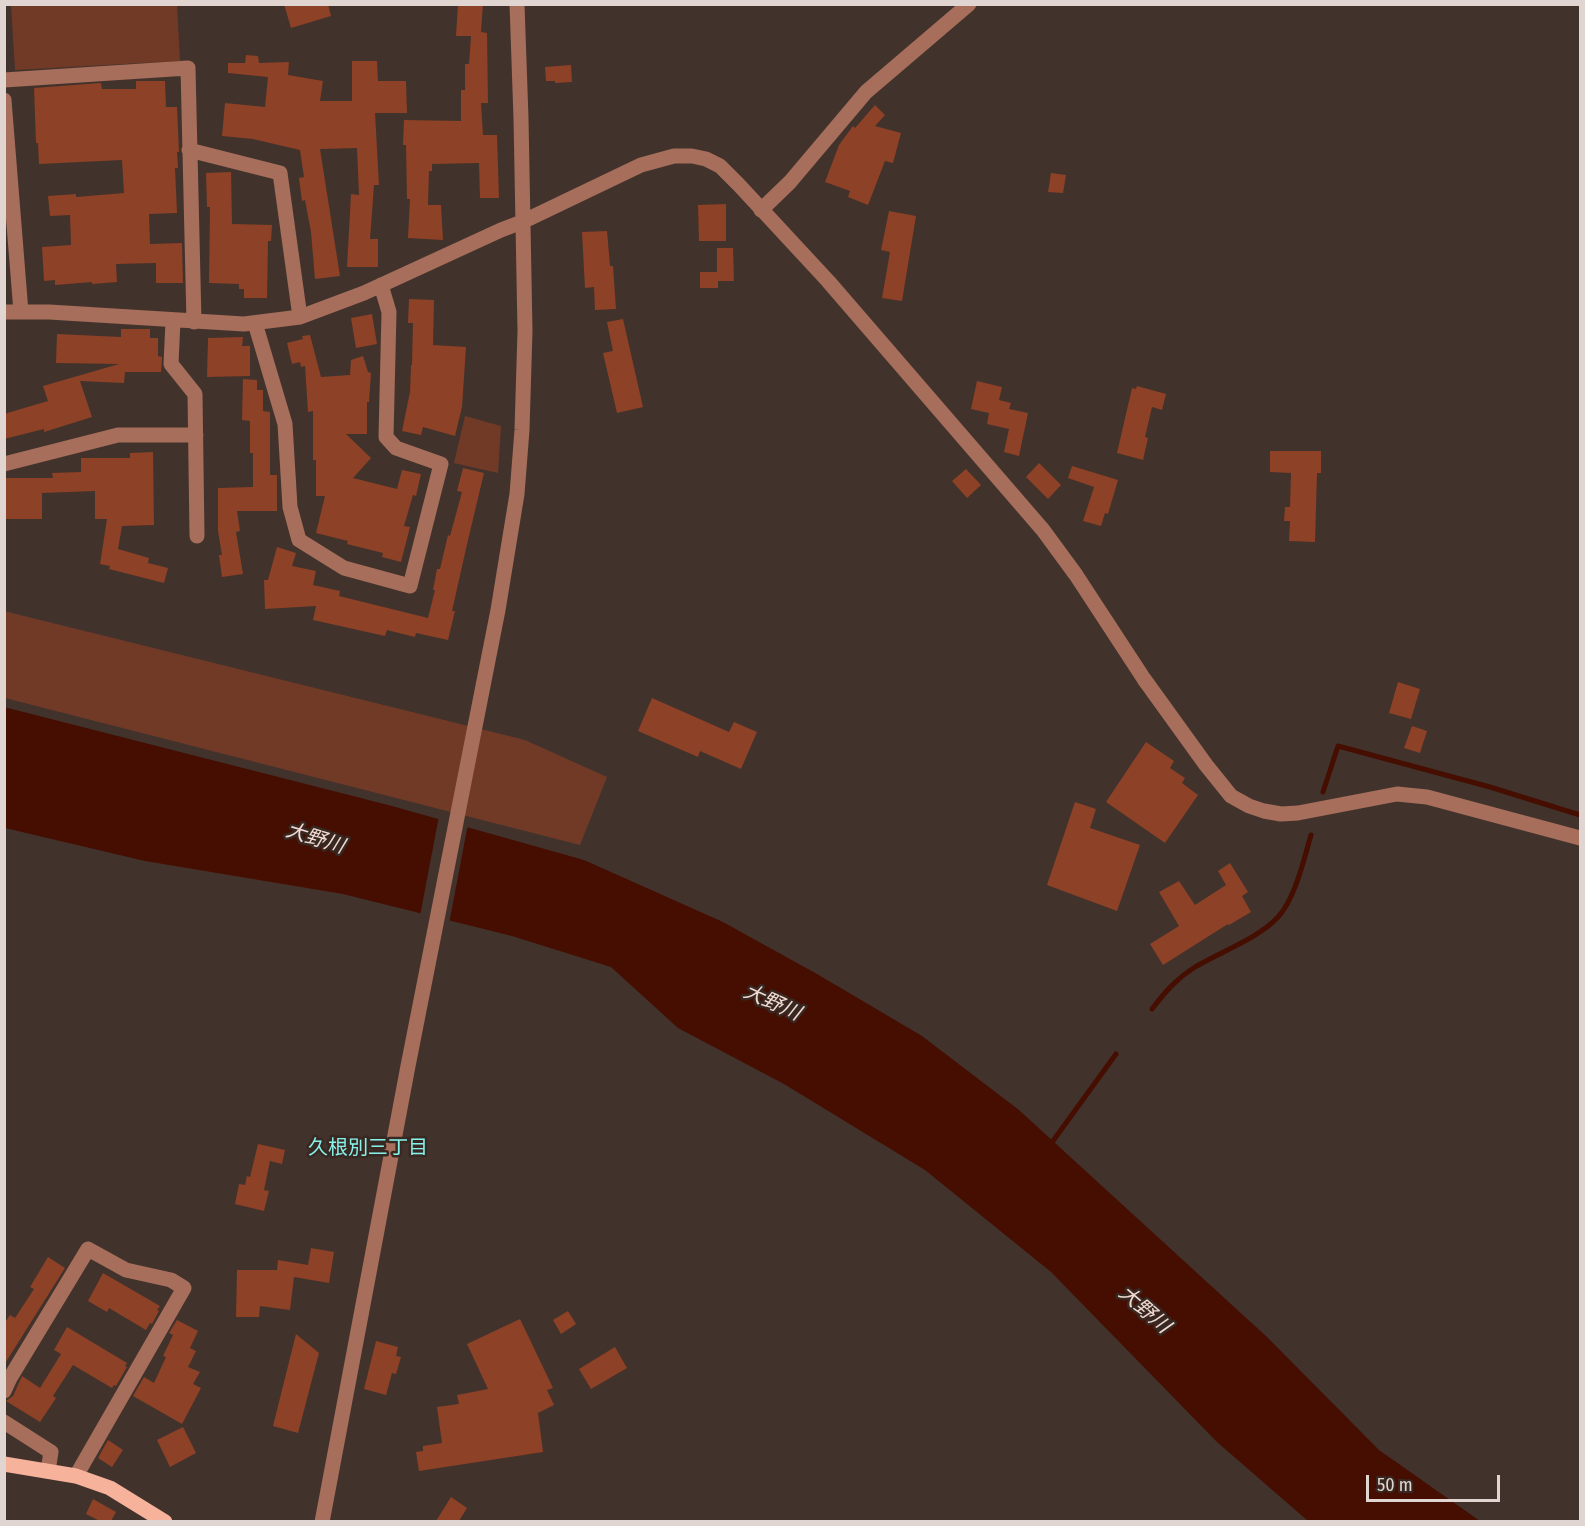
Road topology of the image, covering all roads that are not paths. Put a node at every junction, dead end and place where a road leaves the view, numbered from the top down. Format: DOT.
graph roads {
  1 [pos="517,4"];
  2 [pos="969,4"];
  3 [pos="4,80"];
  4 [pos="4,100"];
  5 [pos="189,150"];
  6 [pos="761,210"];
  7 [pos="522,222"];
  8 [pos="381,285"];
  9 [pos="4,312"];
  10 [pos="21,312"];
  11 [pos="300,316"];
  12 [pos="173,321"];
  13 [pos="194,322"];
  14 [pos="255,323"];
  15 [pos="196,435"];
  16 [pos="4,464"];
  17 [pos="197,536"];
  18 [pos="1581,838"];
  19 [pos="4,1391"];
  20 [pos="4,1422"];
  21 [pos="4,1464"];
  22 [pos="48,1471"];
  23 [pos="76,1476"];
  24 [pos="165,1521"];
  25 [pos="322,1521"];
  1 -- 7 [label="street"];
  2 -- 6 [label="street"];
  3 -- 5 [label="street"];
  4 -- 10 [label="street"];
  5 -- 11 [label="street"];
  5 -- 13 [label="street"];
  6 -- 7 [label="street"];
  6 -- 18 [label="street"];
  7 -- 8 [label="street"];
  7 -- 25 [label="street"];
  8 -- 11 [label="street"];
  8 -- 14 [label="street"];
  9 -- 10 [label="street"];
  10 -- 12 [label="street"];
  11 -- 14 [label="street"];
  12 -- 13 [label="street"];
  12 -- 15 [label="street"];
  13 -- 14 [label="street"];
  15 -- 16 [label="street"];
  15 -- 17 [label="street"];
  19 -- 23 [label="street"];
  20 -- 22 [label="street"];
  21 -- 22 [label="main road"];
  22 -- 23 [label="main road"];
  23 -- 24 [label="main road"];
}
